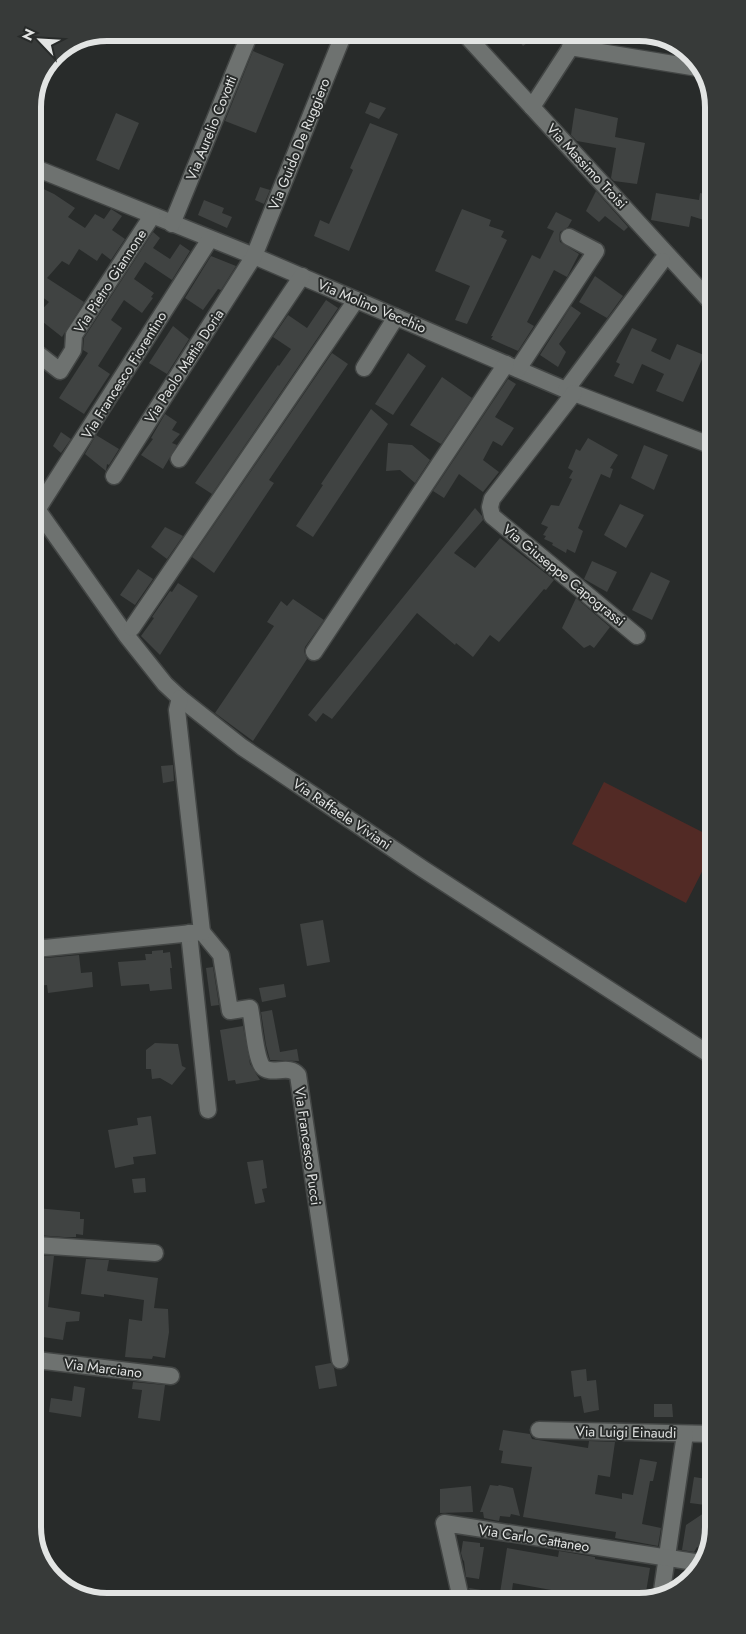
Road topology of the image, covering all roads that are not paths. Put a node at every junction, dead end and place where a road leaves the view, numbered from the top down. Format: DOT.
graph roads {
  1 [pos="246,41"];
  2 [pos="341,41"];
  3 [pos="471,41"];
  4 [pos="575,41"];
  5 [pos="570,48"];
  6 [pos="691,67"];
  7 [pos="532,107"];
  8 [pos="41,170"];
  9 [pos="152,216"];
  10 [pos="172,224"];
  11 [pos="569,237"];
  12 [pos="210,239"];
  13 [pos="254,256"];
  14 [pos="662,261"];
  15 [pos="302,276"];
  16 [pos="705,296"];
  17 [pos="356,300"];
  18 [pos="396,317"];
  19 [pos="41,356"];
  20 [pos="512,367"];
  21 [pos="364,368"];
  22 [pos="570,391"];
  23 [pos="705,443"];
  24 [pos="178,460"];
  25 [pos="114,476"];
  26 [pos="41,500"];
  27 [pos="41,515"];
  28 [pos="132,628"];
  29 [pos="637,636"];
  30 [pos="314,652"];
  31 [pos="180,698"];
  32 [pos="196,933"];
  33 [pos="41,948"];
  34 [pos="705,1051"];
  35 [pos="208,1110"];
  36 [pos="41,1245"];
  37 [pos="155,1253"];
  38 [pos="340,1360"];
  39 [pos="41,1361"];
  40 [pos="171,1376"];
  41 [pos="538,1430"];
  42 [pos="685,1434"];
  43 [pos="705,1434"];
  44 [pos="666,1558"];
  45 [pos="694,1562"];
  46 [pos="661,1589"];
  47 [pos="460,1593"];
  1 -- 10 [label="street, Via Aurelio Covotti"];
  2 -- 13 [label="street, Via Guido De Ruggiero"];
  3 -- 7 [label="street, Via Massimo Troisi"];
  4 -- 5 [label="street"];
  5 -- 6 [label="street"];
  5 -- 7 [label="street"];
  7 -- 16 [label="street, Via Massimo Troisi"];
  8 -- 9 [label="street, Via Molino Vecchio"];
  9 -- 10 [label="street, Via Molino Vecchio"];
  9 -- 19 [label="street, Via Pietro Giannone"];
  10 -- 12 [label="street, Via Molino Vecchio"];
  11 -- 20 [label="street"];
  12 -- 13 [label="street, Via Molino Vecchio"];
  12 -- 26 [label="street, Via Francesco Fiorentino"];
  13 -- 15 [label="street, Via Molino Vecchio"];
  13 -- 25 [label="street, Via Paolo Mattia Doria"];
  14 -- 22 [label="street"];
  15 -- 17 [label="street, Via Molino Vecchio"];
  15 -- 24 [label="street"];
  17 -- 18 [label="street, Via Molino Vecchio"];
  17 -- 28 [label="street"];
  18 -- 20 [label="street, Via Molino Vecchio"];
  18 -- 21 [label="street"];
  20 -- 22 [label="street, Via Molino Vecchio"];
  20 -- 30 [label="street"];
  22 -- 23 [label="street, Via Molino Vecchio"];
  22 -- 29 [label="street, Via Giuseppe Capograssi"];
  27 -- 31 [label="street, Via Raffaele Viviani"];
  31 -- 32 [label="street"];
  31 -- 34 [label="street, Via Raffaele Viviani"];
  32 -- 33 [label="street"];
  32 -- 35 [label="street"];
  32 -- 38 [label="street, Via Francesco Pucci"];
  36 -- 37 [label="street"];
  39 -- 40 [label="street, Via Marciano"];
  41 -- 42 [label="street, Via Luigi Einaudi"];
  42 -- 43 [label="street, Via Luigi Einaudi"];
  42 -- 44 [label="street"];
  44 -- 45 [label="street, Via Carlo Cattaneo"];
  44 -- 46 [label="street"];
  44 -- 47 [label="street, Via Carlo Cattaneo"];
}
